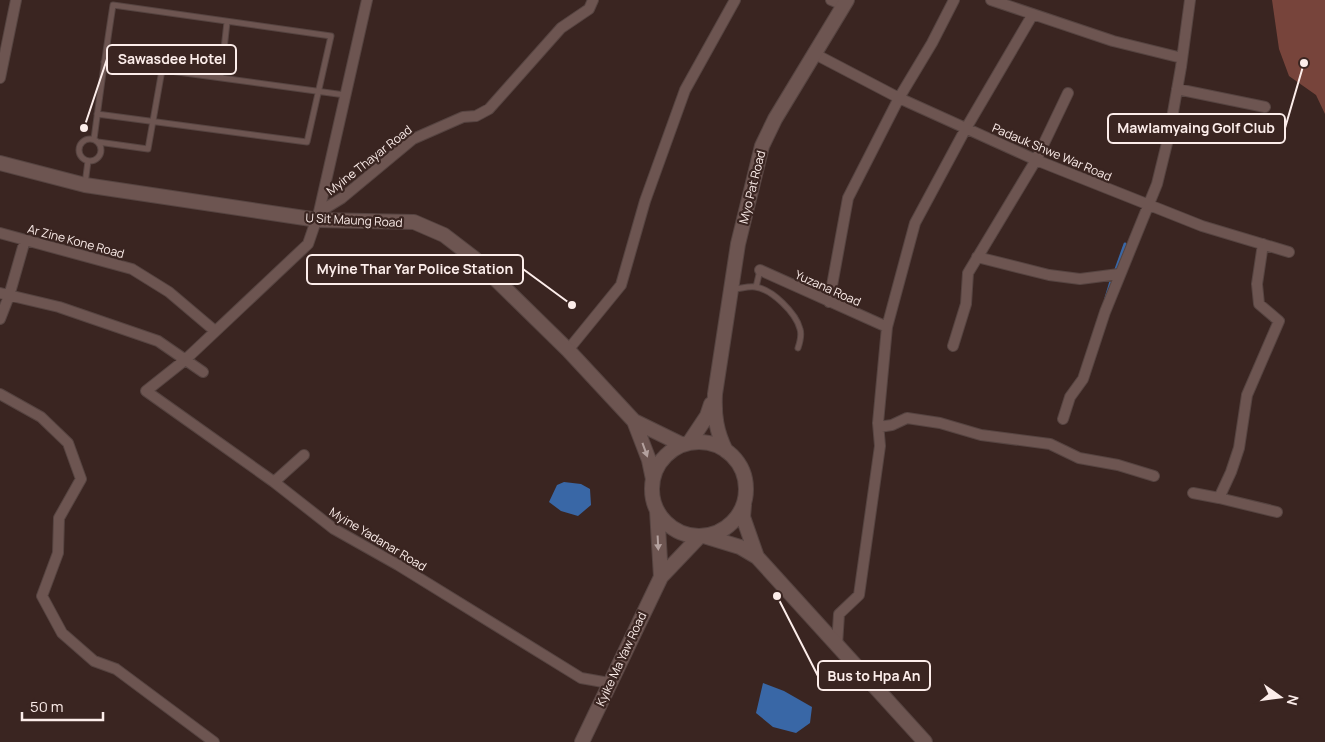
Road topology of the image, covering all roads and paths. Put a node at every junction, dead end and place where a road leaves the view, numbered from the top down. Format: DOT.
graph roads {
  1 [pos="16,0"];
  2 [pos="367,0"];
  3 [pos="593,0"];
  4 [pos="735,0"];
  5 [pos="954,0"];
  6 [pos="991,0"];
  7 [pos="1190,0"];
  8 [pos="840,2"];
  9 [pos="1033,14"];
  10 [pos="227,22"];
  11 [pos="813,53"];
  12 [pos="1182,58"];
  13 [pos="104,62"];
  14 [pos="162,70"];
  15 [pos="0,76"];
  16 [pos="221,76"];
  17 [pos="1177,90"];
  18 [pos="319,91"];
  19 [pos="1068,93"];
  20 [pos="345,94"];
  21 [pos="898,98"];
  22 [pos="1265,108"];
  23 [pos="97,114"];
  24 [pos="153,122"];
  25 [pos="965,130"];
  26 [pos="96,140"];
  27 [pos="1036,160"];
  28 [pos="88,161"];
  29 [pos="0,163"];
  30 [pos="85,185"];
  31 [pos="1149,206"];
  32 [pos="319,216"];
  33 [pos="0,233"];
  34 [pos="25,240"];
  35 [pos="1262,244"];
  36 [pos="1289,252"];
  37 [pos="977,257"];
  38 [pos="760,270"];
  39 [pos="1119,274"];
  40 [pos="756,287"];
  41 [pos="731,289"];
  42 [pos="5,295"];
  43 [pos="829,302"];
  44 [pos="0,319"];
  45 [pos="887,327"];
  46 [pos="215,331"];
  47 [pos="953,346"];
  48 [pos="798,348"];
  49 [pos="568,350"];
  50 [pos="185,360"];
  51 [pos="203,372"];
  52 [pos="0,394"];
  53 [pos="714,394"];
  54 [pos="1063,419"];
  55 [pos="634,421"];
  56 [pos="878,427"];
  57 [pos="686,444"];
  58 [pos="726,451"];
  59 [pos="304,456"];
  60 [pos="1154,476"];
  61 [pos="653,480"];
  62 [pos="274,482"];
  63 [pos="1193,493"];
  64 [pos="1219,498"];
  65 [pos="744,501"];
  66 [pos="657,510"];
  67 [pos="1277,512"];
  68 [pos="702,536"];
  69 [pos="757,557"];
  70 [pos="661,577"];
  71 [pos="837,645"];
  72 [pos="609,683"];
  73 [pos="214,742"];
  74 [pos="582,742"];
  75 [pos="925,742"];
  1 -- 15 [label="street"];
  2 -- 20 [label="street"];
  3 -- 32 [label="street, Myine Thayar Road"];
  4 -- 49 [label="street"];
  5 -- 21 [label="street"];
  6 -- 9 [label="street"];
  7 -- 12 [label="street"];
  8 -- 11 [label="main road, Myo Pat Road"];
  9 -- 12 [label="street"];
  9 -- 25 [label="street"];
  10 -- 13 [label="lane"];
  10 -- 16 [label="lane"];
  10 -- 18 [label="lane"];
  11 -- 21 [label="street, Padauk Shwe War Road"];
  11 -- 41 [label="main road, Myo Pat Road"];
  12 -- 17 [label="street"];
  13 -- 14 [label="lane"];
  13 -- 23 [label="lane"];
  14 -- 16 [label="lane"];
  14 -- 24 [label="lane"];
  16 -- 18 [label="lane"];
  17 -- 22 [label="street"];
  17 -- 31 [label="street"];
  18 -- 20 [label="lane"];
  18 -- 24 [label="lane"];
  19 -- 27 [label="street"];
  20 -- 32 [label="street"];
  21 -- 25 [label="street, Padauk Shwe War Road"];
  21 -- 43 [label="street"];
  23 -- 24 [label="lane"];
  23 -- 26 [label="lane"];
  24 -- 26 [label="lane"];
  25 -- 27 [label="street, Padauk Shwe War Road"];
  25 -- 45 [label="street"];
  26 -- 28 [label="lane"];
  26 -- 28 [label="lane"];
  27 -- 31 [label="street, Padauk Shwe War Road"];
  27 -- 37 [label="street"];
  28 -- 30 [label="lane"];
  29 -- 30 [label="main road, U Sit Maung Road"];
  30 -- 32 [label="main road, U Sit Maung Road"];
  31 -- 35 [label="street, Padauk Shwe War Road"];
  31 -- 39 [label="street"];
  32 -- 46 [label="street"];
  32 -- 49 [label="main road, U Sit Maung Road"];
  33 -- 34 [label="street, Ar Zine Kone Road"];
  34 -- 42 [label="street"];
  34 -- 46 [label="street, Ar Zine Kone Road"];
  35 -- 36 [label="street, Padauk Shwe War Road"];
  35 -- 64 [label="street"];
  37 -- 39 [label="street"];
  37 -- 47 [label="street"];
  38 -- 40 [label="lane"];
  38 -- 43 [label="street, Yuzana Road"];
  39 -- 54 [label="street"];
  40 -- 41 [label="lane"];
  40 -- 48 [label="lane"];
  41 -- 53 [label="main road, Myo Pat Road"];
  42 -- 44 [label="street"];
  42 -- 50 [label="street"];
  43 -- 45 [label="street, Yuzana Road"];
  45 -- 56 [label="street"];
  46 -- 50 [label="street"];
  49 -- 55 [label="main road, U Sit Maung Road"];
  50 -- 51 [label="street"];
  50 -- 62 [label="street, Myine Yadanar Road"];
  52 -- 73 [label="street"];
  53 -- 57 [label="main road"];
  53 -- 58 [label="main road"];
  55 -- 57 [label="main road"];
  55 -- 61 [label="main road, one-way"];
  56 -- 60 [label="street"];
  56 -- 71 [label="street"];
  57 -- 58 [label="main road"];
  57 -- 61 [label="main road"];
  58 -- 65 [label="main road"];
  59 -- 62 [label="street"];
  61 -- 66 [label="main road"];
  62 -- 72 [label="street, Myine Yadanar Road"];
  63 -- 64 [label="street"];
  64 -- 67 [label="street"];
  65 -- 68 [label="main road"];
  65 -- 69 [label="main road"];
  66 -- 68 [label="main road"];
  66 -- 70 [label="main road, one-way"];
  68 -- 69 [label="main road"];
  68 -- 70 [label="main road"];
  69 -- 71 [label="main road"];
  70 -- 72 [label="main road, Kyike Ma Yaw Road"];
  71 -- 75 [label="main road"];
  72 -- 74 [label="main road, Kyike Ma Yaw Road"];
}
